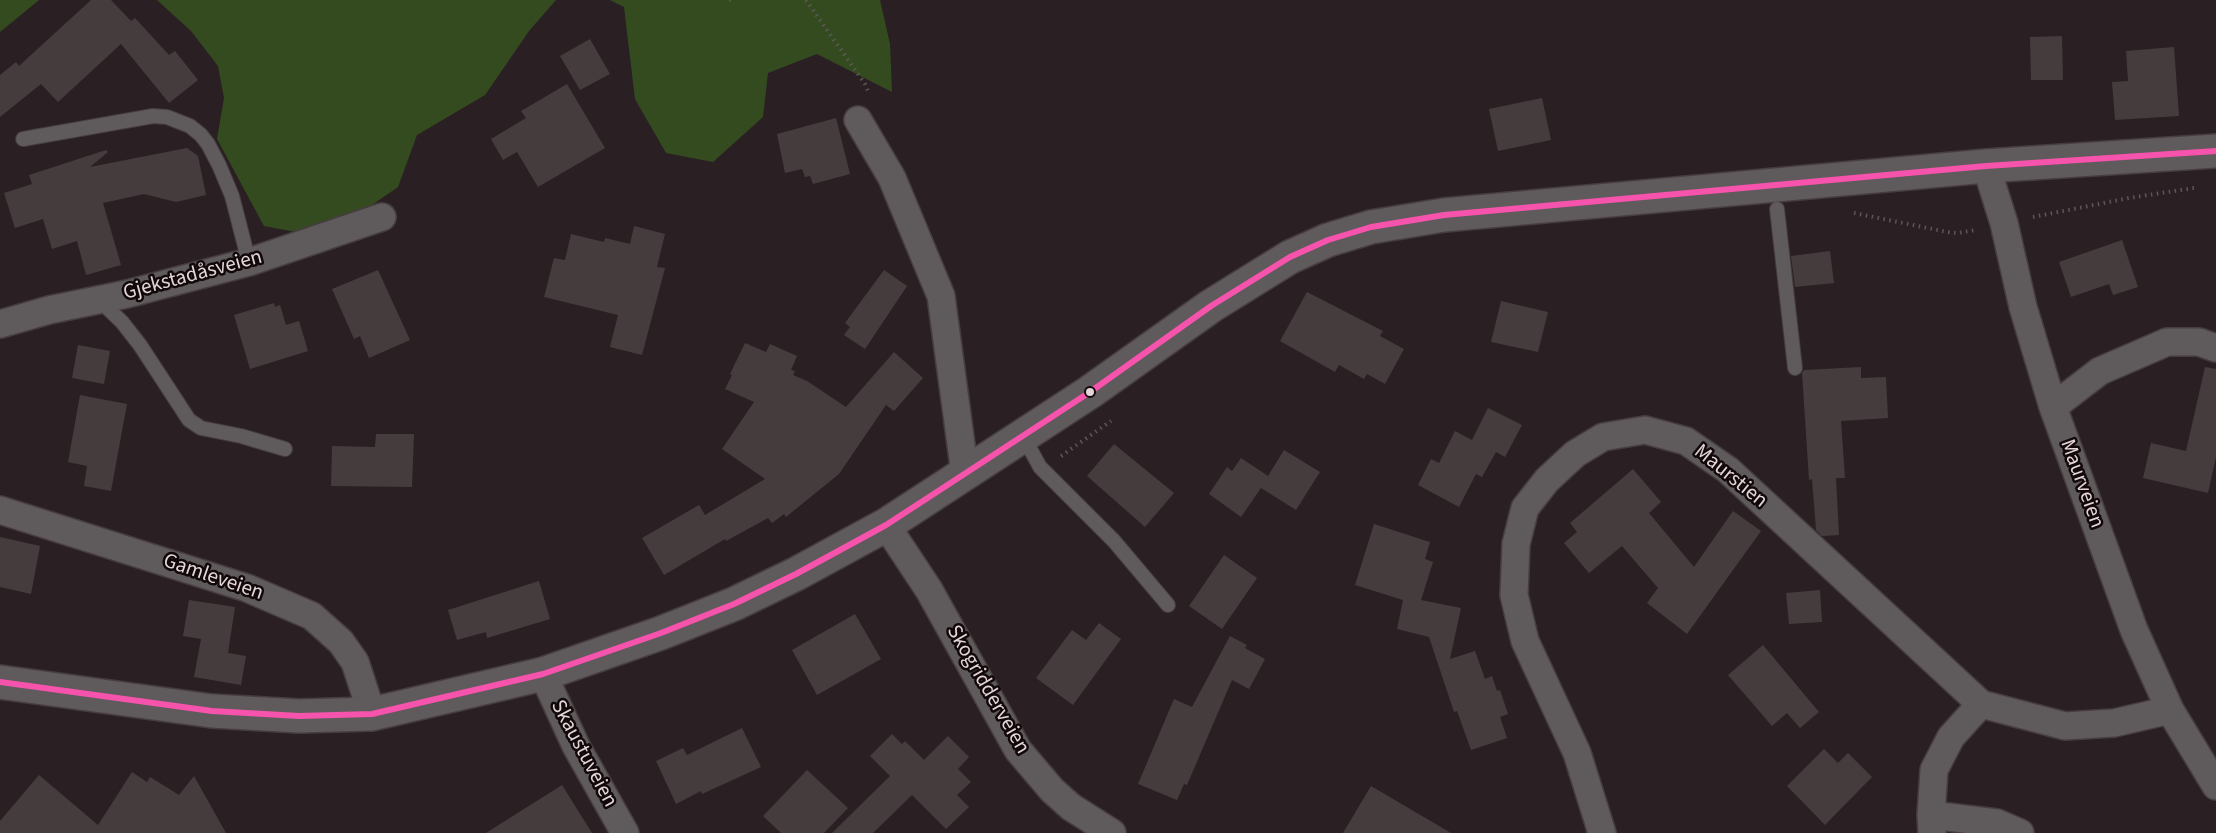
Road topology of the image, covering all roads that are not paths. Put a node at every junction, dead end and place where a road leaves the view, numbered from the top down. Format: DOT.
graph roads {
  1 [pos="858,120"];
  2 [pos="23,139"];
  3 [pos="2216,151"];
  4 [pos="1986,166"];
  5 [pos="1777,209"];
  6 [pos="382,217"];
  7 [pos="249,262"];
  8 [pos="100,300"];
  9 [pos="0,324"];
  10 [pos="2216,348"];
  11 [pos="1795,368"];
  12 [pos="2053,406"];
  13 [pos="1023,436"];
  14 [pos="285,449"];
  15 [pos="965,474"];
  16 [pos="0,510"];
  17 [pos="886,525"];
  18 [pos="1168,604"];
  19 [pos="543,674"];
  20 [pos="0,682"];
  21 [pos="1981,704"];
  22 [pos="2170,710"];
  23 [pos="372,714"];
  24 [pos="2216,786"];
  25 [pos="1932,824"];
  26 [pos="625,833"];
  27 [pos="1112,833"];
  28 [pos="1602,833"];
  29 [pos="2020,833"];
  1 -- 15 [label="street"];
  2 -- 7 [label="lane"];
  3 -- 4 [label="street"];
  4 -- 12 [label="street, Maurveien"];
  4 -- 13 [label="street"];
  5 -- 11 [label="lane"];
  6 -- 7 [label="street, Gjekstadåsveien"];
  7 -- 8 [label="street, Gjekstadåsveien"];
  8 -- 9 [label="street, Gjekstadåsveien"];
  8 -- 14 [label="lane"];
  10 -- 12 [label="street"];
  12 -- 22 [label="street, Maurveien"];
  13 -- 15 [label="street"];
  13 -- 18 [label="lane"];
  15 -- 17 [label="street"];
  16 -- 23 [label="street, Gamleveien"];
  17 -- 19 [label="street"];
  17 -- 27 [label="street, Skogridderveien"];
  19 -- 23 [label="street"];
  19 -- 26 [label="street, Skaustuveien"];
  20 -- 23 [label="street"];
  21 -- 22 [label="street, Maurstien"];
  21 -- 25 [label="street"];
  21 -- 28 [label="street, Maurstien"];
  22 -- 24 [label="street, Maurveien"];
  25 -- 29 [label="street"];
}
